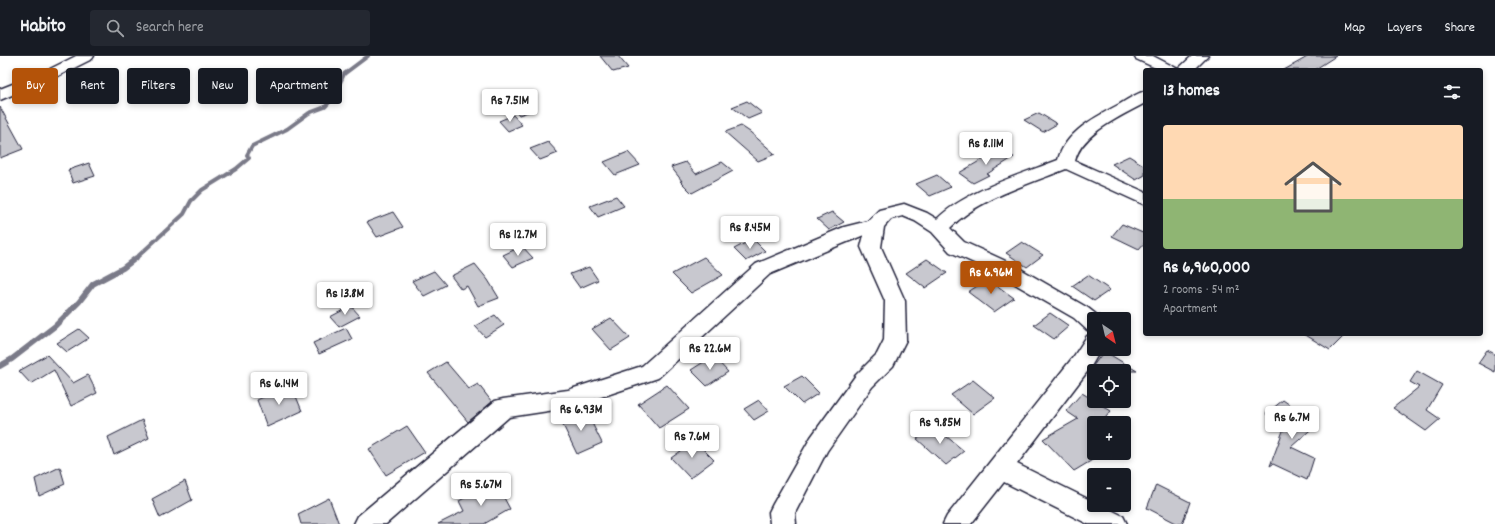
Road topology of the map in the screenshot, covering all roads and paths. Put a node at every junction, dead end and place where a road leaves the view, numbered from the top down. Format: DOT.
graph roads {
  1 [pos="87,56"];
  2 [pos="1141,56"];
  3 [pos="1202,56"];
  4 [pos="1168,68"];
  5 [pos="1187,68"];
  6 [pos="0,95"];
  7 [pos="1143,97"];
  8 [pos="1066,163"];
  9 [pos="1143,198"];
  10 [pos="875,225"];
  11 [pos="940,228"];
  12 [pos="1087,318"];
  13 [pos="1087,354"];
  14 [pos="1000,468"];
  15 [pos="366,524"];
  16 [pos="783,524"];
  17 [pos="956,524"];
  18 [pos="1114,524"];
  1 -- 6 [label="street"];
  2 -- 4 [label="street"];
  3 -- 5 [label="street"];
  7 -- 8 [label="street"];
  8 -- 9 [label="street"];
  8 -- 11 [label="street"];
  10 -- 11 [label="street"];
  10 -- 15 [label="street"];
  10 -- 16 [label="street"];
  11 -- 12 [label="street"];
  13 -- 14 [label="street"];
  14 -- 17 [label="street"];
  14 -- 18 [label="street"];
}
